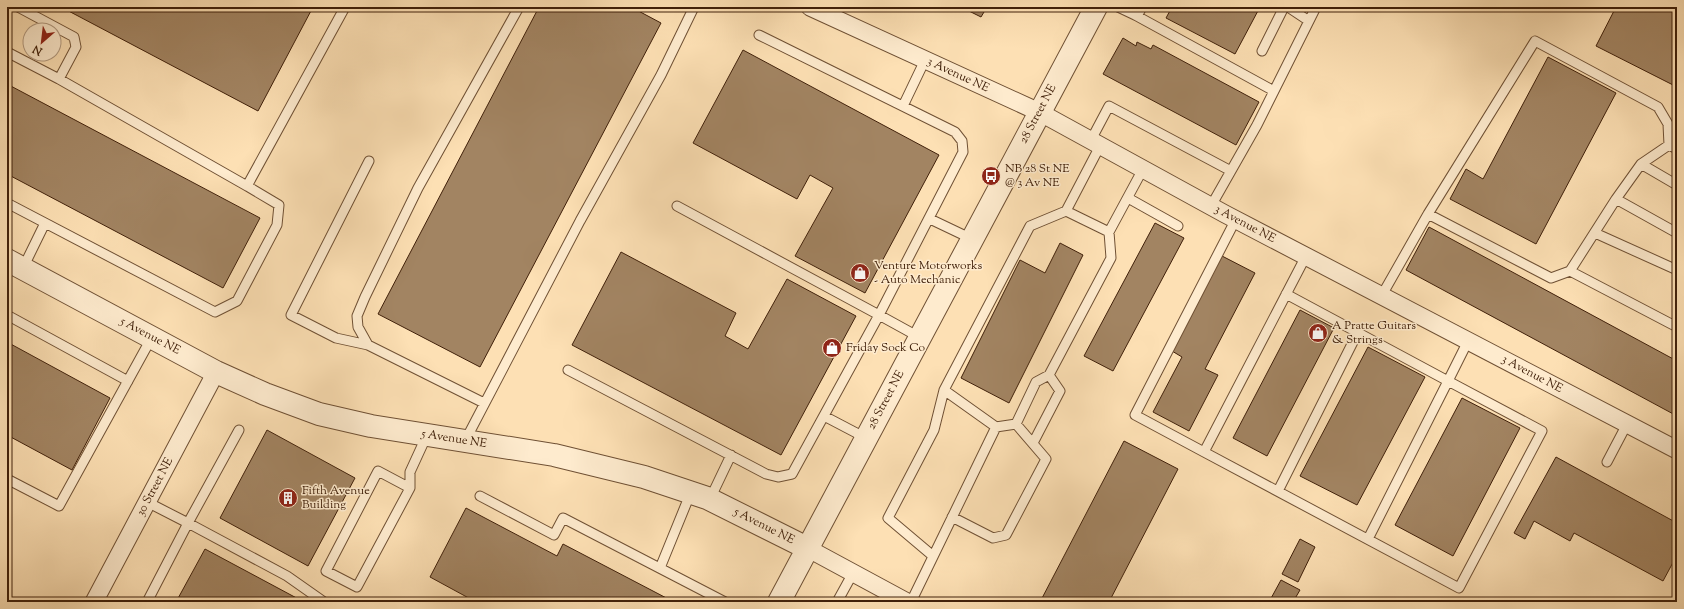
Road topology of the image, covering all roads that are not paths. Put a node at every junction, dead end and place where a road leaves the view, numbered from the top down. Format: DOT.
graph roads {
  1 [pos="18,7"];
  2 [pos="344,7"];
  3 [pos="519,7"];
  4 [pos="694,7"];
  5 [pos="810,7"];
  6 [pos="1096,7"];
  7 [pos="1118,7"];
  8 [pos="1142,7"];
  9 [pos="1284,7"];
  10 [pos="1288,7"];
  11 [pos="1316,7"];
  12 [pos="1135,15"];
  13 [pos="1309,21"];
  14 [pos="759,35"];
  15 [pos="1262,51"];
  16 [pos="7,52"];
  17 [pos="925,60"];
  18 [pos="59,79"];
  19 [pos="1274,91"];
  20 [pos="903,106"];
  21 [pos="1039,112"];
  22 [pos="1096,143"];
  23 [pos="1673,147"];
  24 [pos="369,161"];
  25 [pos="1642,164"];
  26 [pos="1143,169"];
  27 [pos="1231,171"];
  28 [pos="1677,185"];
  29 [pos="247,186"];
  30 [pos="1128,198"];
  31 [pos="1616,199"];
  32 [pos="7,203"];
  33 [pos="677,206"];
  34 [pos="1211,206"];
  35 [pos="1066,211"];
  36 [pos="1428,214"];
  37 [pos="930,218"];
  38 [pos="1236,219"];
  39 [pos="45,223"];
  40 [pos="1178,226"];
  41 [pos="1109,232"];
  42 [pos="1594,233"];
  43 [pos="1677,233"];
  44 [pos="972,238"];
  45 [pos="1306,256"];
  46 [pos="15,264"];
  47 [pos="1677,270"];
  48 [pos="1570,271"];
  49 [pos="1286,294"];
  50 [pos="1382,296"];
  51 [pos="7,315"];
  52 [pos="879,315"];
  53 [pos="1677,327"];
  54 [pos="1358,332"];
  55 [pos="152,337"];
  56 [pos="919,337"];
  57 [pos="1468,341"];
  58 [pos="368,345"];
  59 [pos="568,370"];
  60 [pos="216,372"];
  61 [pos="1049,375"];
  62 [pos="128,381"];
  63 [pos="1448,381"];
  64 [pos="944,390"];
  65 [pos="484,403"];
  66 [pos="824,416"];
  67 [pos="1016,424"];
  68 [pos="1627,424"];
  69 [pos="996,427"];
  70 [pos="238,430"];
  71 [pos="426,435"];
  72 [pos="866,438"];
  73 [pos="465,441"];
  74 [pos="1032,443"];
  75 [pos="1677,450"];
  76 [pos="1204,452"];
  77 [pos="730,455"];
  78 [pos="1607,462"];
  79 [pos="7,479"];
  80 [pos="410,488"];
  81 [pos="1278,491"];
  82 [pos="480,496"];
  83 [pos="700,496"];
  84 [pos="147,502"];
  85 [pos="952,517"];
  86 [pos="188,523"];
  87 [pos="1368,539"];
  88 [pos="807,548"];
  89 [pos="933,556"];
  90 [pos="660,568"];
  91 [pos="853,573"];
  92 [pos="94,602"];
  93 [pos="147,602"];
  94 [pos="324,602"];
  95 [pos="725,602"];
  96 [pos="779,602"];
  97 [pos="837,602"];
  98 [pos="907,602"];
  99 [pos="911,602"];
  1 -- 18 [label="lane"];
  2 -- 29 [label="lane"];
  3 -- 58 [label="lane"];
  4 -- 65 [label="lane"];
  5 -- 17 [label="street, 3 Avenue NE"];
  6 -- 21 [label="street, 28 Street NE"];
  7 -- 12 [label="lane"];
  8 -- 12 [label="lane"];
  9 -- 15 [label="lane"];
  10 -- 13 [label="lane"];
  11 -- 13 [label="lane"];
  12 -- 19 [label="lane"];
  13 -- 19 [label="lane"];
  14 -- 20 [label="lane"];
  16 -- 18 [label="lane"];
  17 -- 20 [label="lane"];
  17 -- 21 [label="street, 3 Avenue NE"];
  18 -- 29 [label="lane"];
  19 -- 27 [label="lane"];
  20 -- 37 [label="lane"];
  21 -- 22 [label="street, 3 Avenue NE"];
  21 -- 44 [label="street, 28 Street NE"];
  22 -- 26 [label="street, 3 Avenue NE"];
  22 -- 27 [label="lane"];
  22 -- 35 [label="lane"];
  23 -- 25 [label="lane"];
  23 -- 36 [label="lane"];
  24 -- 58 [label="lane"];
  25 -- 28 [label="lane"];
  25 -- 31 [label="lane"];
  26 -- 30 [label="lane"];
  26 -- 34 [label="street, 3 Avenue NE"];
  27 -- 34 [label="lane"];
  29 -- 39 [label="lane"];
  30 -- 40 [label="lane"];
  30 -- 41 [label="lane"];
  31 -- 42 [label="lane"];
  31 -- 43 [label="lane"];
  32 -- 39 [label="lane"];
  33 -- 52 [label="lane"];
  34 -- 38 [label="street, 3 Avenue NE"];
  35 -- 41 [label="lane"];
  35 -- 64 [label="lane"];
  36 -- 48 [label="lane"];
  36 -- 50 [label="lane"];
  37 -- 44 [label="lane"];
  37 -- 52 [label="lane"];
  38 -- 45 [label="street, 3 Avenue NE"];
  38 -- 76 [label="lane"];
  39 -- 46 [label="lane"];
  41 -- 61 [label="lane"];
  42 -- 47 [label="lane"];
  42 -- 48 [label="lane"];
  44 -- 56 [label="street, 28 Street NE"];
  45 -- 49 [label="lane"];
  45 -- 50 [label="street, 3 Avenue NE"];
  46 -- 55 [label="street, 5 Avenue NE"];
  48 -- 53 [label="lane"];
  49 -- 54 [label="lane"];
  49 -- 76 [label="lane"];
  50 -- 57 [label="street, 3 Avenue NE"];
  51 -- 62 [label="lane"];
  52 -- 56 [label="lane"];
  52 -- 66 [label="lane"];
  54 -- 63 [label="lane"];
  54 -- 81 [label="lane"];
  55 -- 60 [label="street, 5 Avenue NE"];
  55 -- 62 [label="lane"];
  56 -- 72 [label="street, 28 Street NE"];
  57 -- 63 [label="lane"];
  57 -- 68 [label="street, 3 Avenue NE"];
  58 -- 65 [label="lane"];
  59 -- 77 [label="lane"];
  60 -- 71 [label="street, 5 Avenue NE"];
  60 -- 84 [label="street, 30 Street NE"];
  61 -- 67 [label="lane"];
  61 -- 74 [label="lane"];
  62 -- 79 [label="lane"];
  63 -- 87 [label="lane"];
  63 -- 87 [label="lane"];
  64 -- 69 [label="lane"];
  64 -- 89 [label="lane"];
  65 -- 73 [label="lane"];
  66 -- 72 [label="lane"];
  66 -- 77 [label="lane"];
  67 -- 69 [label="lane"];
  67 -- 74 [label="lane"];
  68 -- 75 [label="street, 3 Avenue NE"];
  68 -- 78 [label="lane"];
  69 -- 85 [label="lane"];
  70 -- 86 [label="lane"];
  71 -- 73 [label="street, 5 Avenue NE"];
  71 -- 80 [label="lane"];
  72 -- 88 [label="street, 28 Street NE"];
  73 -- 83 [label="street, 5 Avenue NE"];
  74 -- 85 [label="lane"];
  76 -- 81 [label="lane"];
  77 -- 83 [label="lane"];
  80 -- 80 [label="lane"];
  81 -- 87 [label="lane"];
  82 -- 90 [label="lane"];
  83 -- 88 [label="street, 5 Avenue NE"];
  83 -- 90 [label="lane"];
  84 -- 86 [label="lane"];
  84 -- 92 [label="street, 30 Street NE"];
  85 -- 89 [label="lane"];
  86 -- 93 [label="lane"];
  86 -- 94 [label="lane"];
  88 -- 91 [label="street, 5 Avenue NE"];
  88 -- 96 [label="street, 28 Street NE"];
  89 -- 99 [label="lane"];
  90 -- 95 [label="lane"];
  91 -- 97 [label="lane"];
  91 -- 98 [label="street, 5 Avenue NE"];
}
